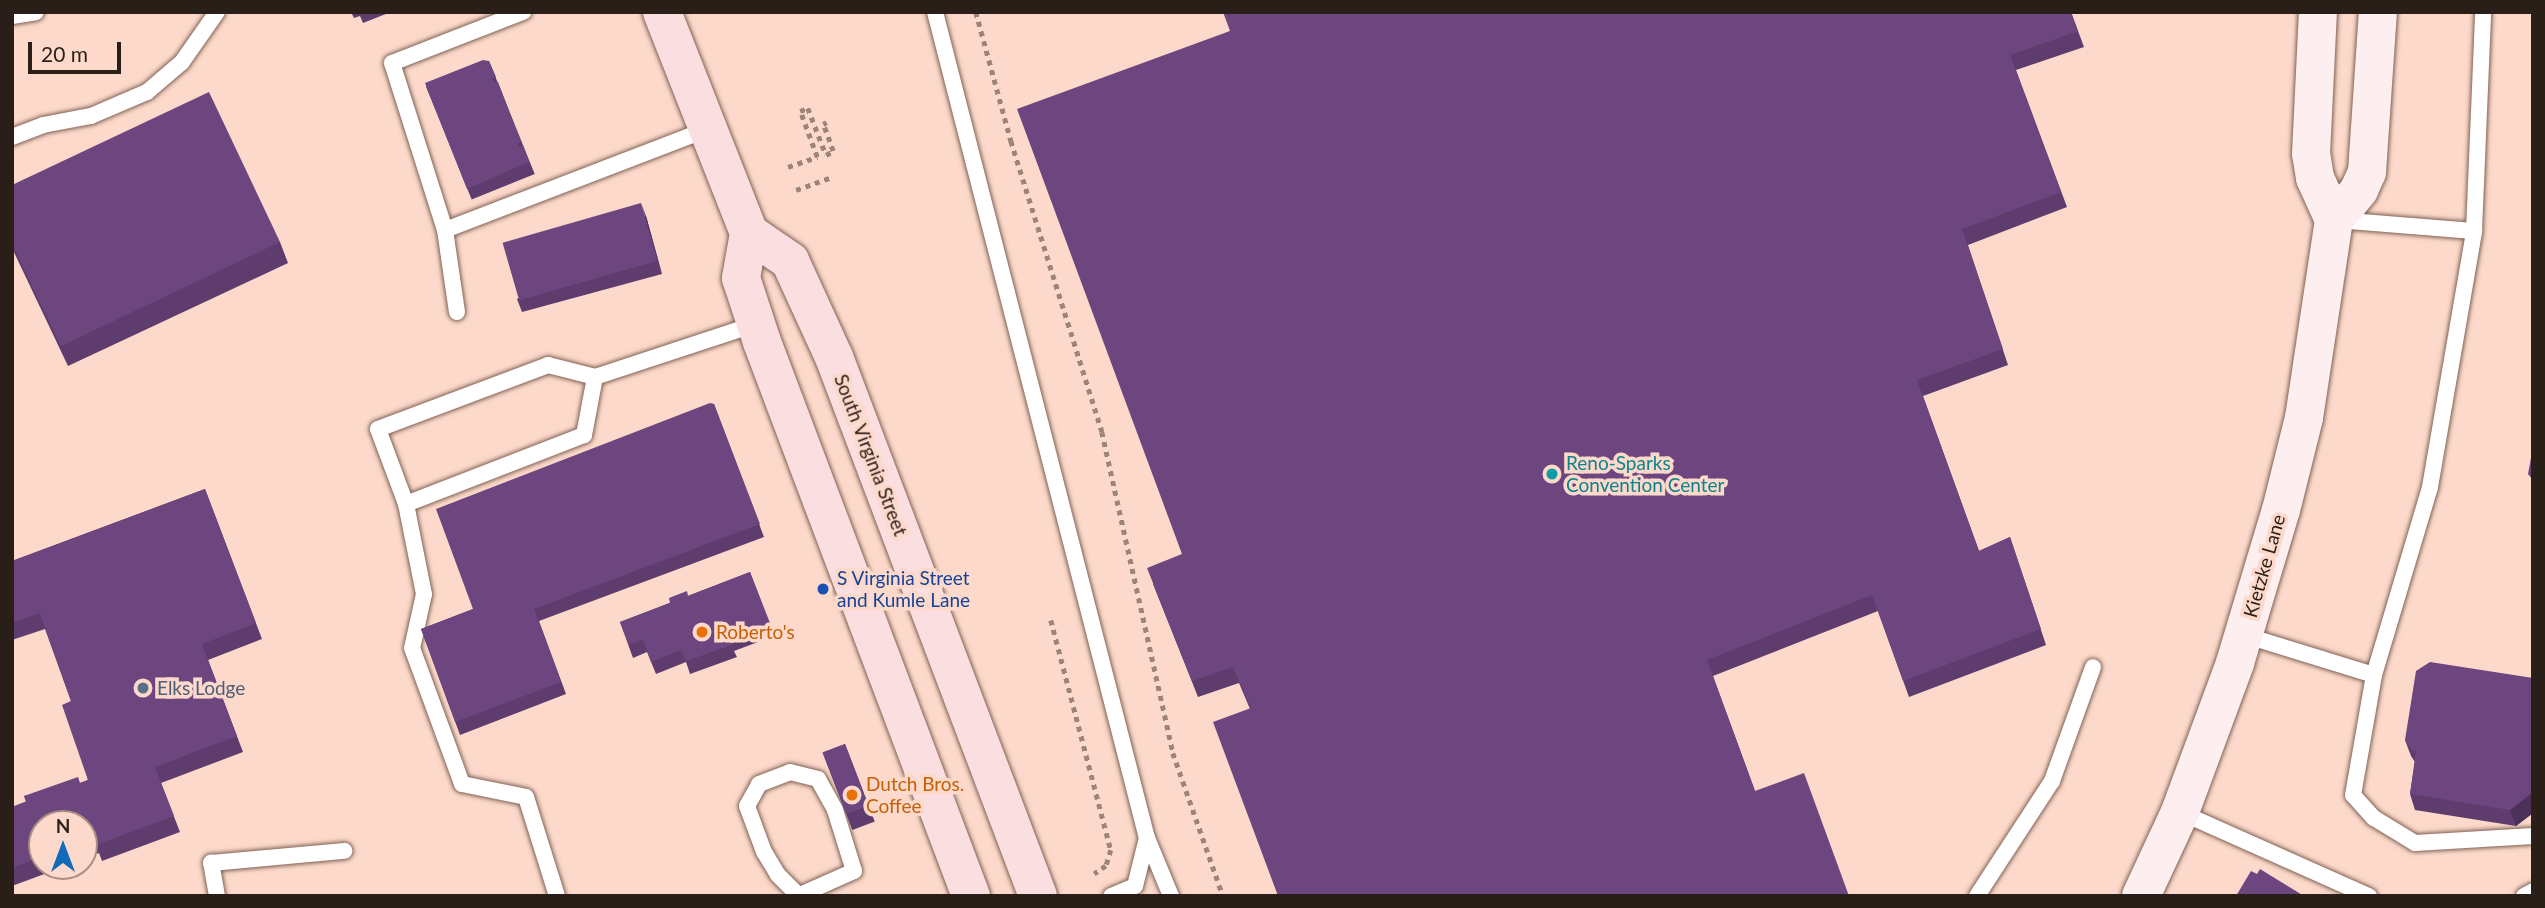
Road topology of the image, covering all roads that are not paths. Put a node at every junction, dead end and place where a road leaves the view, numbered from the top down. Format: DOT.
graph roads {
  1 [pos="36,12"];
  2 [pos="197,12"];
  3 [pos="523,12"];
  4 [pos="662,12"];
  5 [pos="935,12"];
  6 [pos="2318,12"];
  7 [pos="2378,12"];
  8 [pos="2483,12"];
  9 [pos="12,16"];
  10 [pos="214,17"];
  11 [pos="709,129"];
  12 [pos="12,137"];
  13 [pos="2334,220"];
  14 [pos="445,230"];
  15 [pos="2474,231"];
  16 [pos="748,233"];
  17 [pos="457,312"];
  18 [pos="756,324"];
  19 [pos="595,377"];
  20 [pos="405,504"];
  21 [pos="2244,635"];
  22 [pos="2093,667"];
  23 [pos="2374,675"];
  24 [pos="2180,812"];
  25 [pos="2533,836"];
  26 [pos="1147,838"];
  27 [pos="344,851"];
  28 [pos="2533,891"];
  29 [pos="797,895"];
  30 [pos="217,896"];
  31 [pos="557,896"];
  32 [pos="971,896"];
  33 [pos="1038,896"];
  34 [pos="1111,896"];
  35 [pos="1171,896"];
  36 [pos="1977,896"];
  37 [pos="2141,896"];
  38 [pos="2369,896"];
  39 [pos="2524,896"];
  1 -- 9 [label="lane"];
  2 -- 10 [label="lane"];
  3 -- 14 [label="lane"];
  4 -- 11 [label="main road"];
  5 -- 26 [label="lane"];
  6 -- 13 [label="main road"];
  7 -- 13 [label="main road"];
  8 -- 15 [label="lane"];
  10 -- 12 [label="lane"];
  11 -- 14 [label="lane"];
  11 -- 16 [label="main road"];
  13 -- 15 [label="lane"];
  13 -- 21 [label="main road, Kietzke Lane"];
  14 -- 17 [label="lane"];
  15 -- 23 [label="lane"];
  16 -- 18 [label="main road"];
  16 -- 33 [label="main road, South Virginia Street"];
  18 -- 19 [label="lane"];
  18 -- 32 [label="main road"];
  19 -- 20 [label="lane"];
  19 -- 20 [label="lane"];
  20 -- 31 [label="lane"];
  21 -- 23 [label="lane"];
  21 -- 24 [label="main road, Kietzke Lane"];
  22 -- 36 [label="lane"];
  23 -- 25 [label="lane"];
  24 -- 37 [label="main road, Kietzke Lane"];
  24 -- 38 [label="lane"];
  26 -- 34 [label="lane"];
  26 -- 35 [label="lane"];
  27 -- 30 [label="lane"];
  28 -- 39 [label="lane"];
  29 -- 29 [label="lane"];
}
